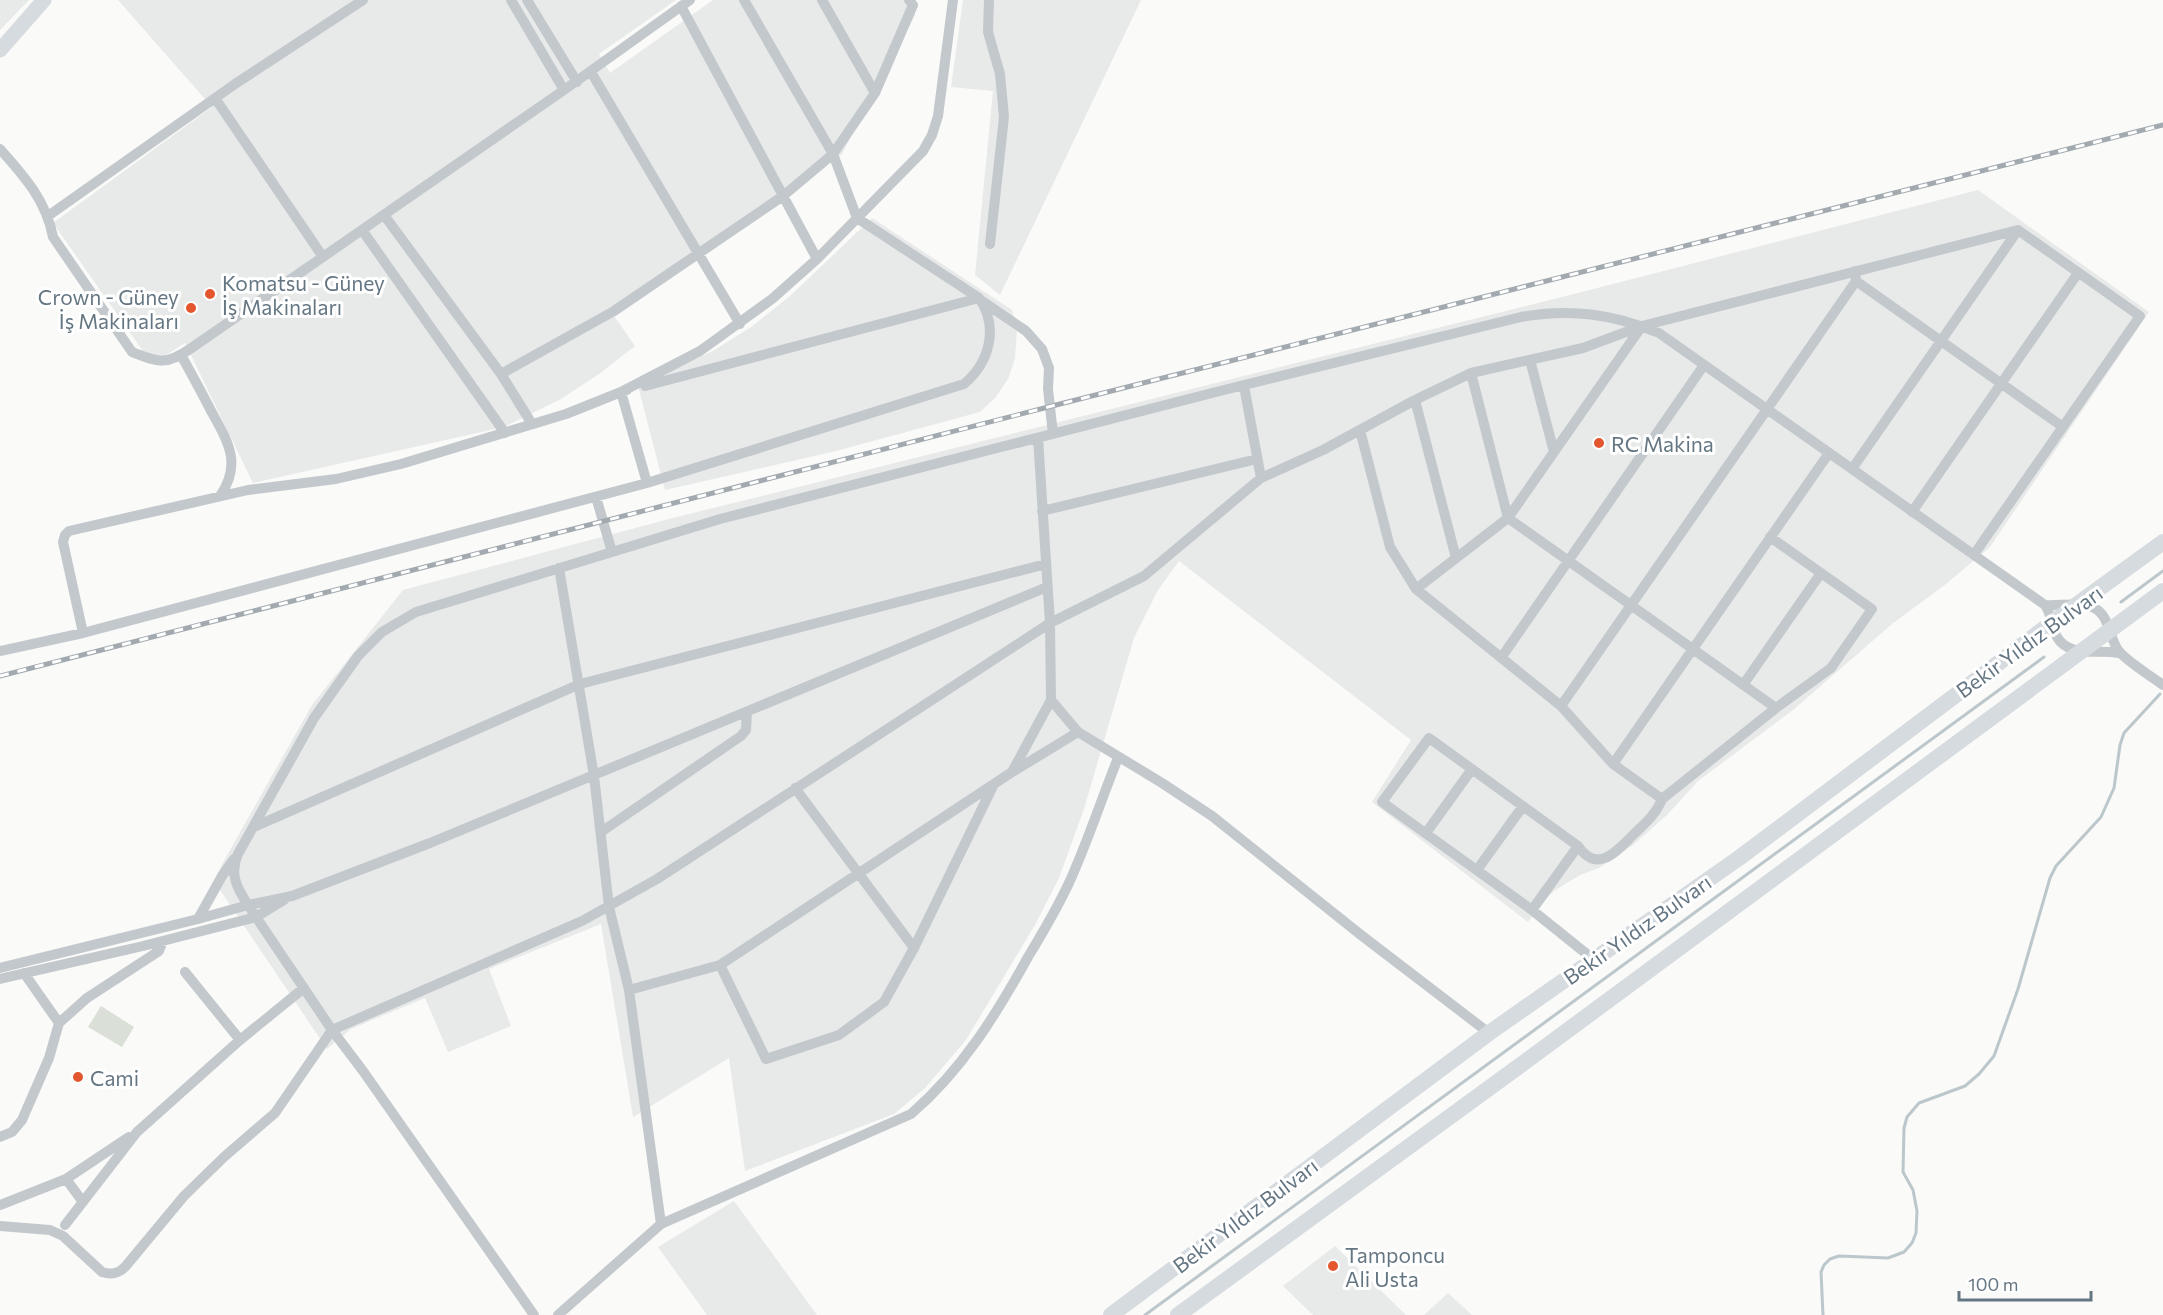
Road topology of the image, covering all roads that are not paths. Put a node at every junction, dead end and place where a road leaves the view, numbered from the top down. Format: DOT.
graph roads {
  1 [pos="44,0"];
  2 [pos="363,0"];
  3 [pos="511,0"];
  4 [pos="744,0"];
  5 [pos="822,0"];
  6 [pos="909,0"];
  7 [pos="953,0"];
  8 [pos="989,0"];
  9 [pos="532,2"];
  10 [pos="686,3"];
  11 [pos="518,12"];
  12 [pos="0,50"];
  13 [pos="591,72"];
  14 [pos="576,82"];
  15 [pos="564,90"];
  16 [pos="875,93"];
  17 [pos="215,98"];
  18 [pos="0,149"];
  19 [pos="833,154"];
  20 [pos="783,196"];
  21 [pos="384,215"];
  22 [pos="48,216"];
  23 [pos="857,218"];
  24 [pos="362,230"];
  25 [pos="2018,230"];
  26 [pos="990,244"];
  27 [pos="698,254"];
  28 [pos="322,257"];
  29 [pos="817,259"];
  30 [pos="2078,273"];
  31 [pos="1856,276"];
  32 [pos="979,298"];
  33 [pos="740,324"];
  34 [pos="1642,326"];
  35 [pos="1941,340"];
  36 [pos="181,355"];
  37 [pos="1530,360"];
  38 [pos="1704,365"];
  39 [pos="1471,373"];
  40 [pos="501,374"];
  41 [pos="2002,383"];
  42 [pos="1244,386"];
  43 [pos="621,392"];
  44 [pos="1415,400"];
  45 [pos="1767,409"];
  46 [pos="532,424"];
  47 [pos="2063,427"];
  48 [pos="1360,430"];
  49 [pos="505,433"];
  50 [pos="1053,434"];
  51 [pos="1038,438"];
  52 [pos="1554,452"];
  53 [pos="1829,453"];
  54 [pos="1257,459"];
  55 [pos="1852,469"];
  56 [pos="1261,478"];
  57 [pos="647,483"];
  58 [pos="220,496"];
  59 [pos="596,497"];
  60 [pos="1042,511"];
  61 [pos="1912,512"];
  62 [pos="1508,518"];
  63 [pos="1770,537"];
  64 [pos="2163,543"];
  65 [pos="612,552"];
  66 [pos="1975,553"];
  67 [pos="1456,558"];
  68 [pos="1568,561"];
  69 [pos="1046,564"];
  70 [pos="560,568"];
  71 [pos="1821,573"];
  72 [pos="1047,587"];
  73 [pos="1416,589"];
  74 [pos="2163,591"];
  75 [pos="2079,604"];
  76 [pos="2045,605"];
  77 [pos="1631,606"];
  78 [pos="2053,622"];
  79 [pos="1050,623"];
  80 [pos="2110,630"];
  81 [pos="83,633"];
  82 [pos="1693,649"];
  83 [pos="0,651"];
  84 [pos="2082,651"];
  85 [pos="2120,653"];
  86 [pos="1501,658"];
  87 [pos="580,684"];
  88 [pos="1743,685"];
  89 [pos="2163,685"];
  90 [pos="1051,700"];
  91 [pos="1561,706"];
  92 [pos="1776,708"];
  93 [pos="747,712"];
  94 [pos="1078,732"];
  95 [pos="1118,758"];
  96 [pos="1613,764"];
  97 [pos="1472,770"];
  98 [pos="1012,772"];
  99 [pos="594,776"];
  100 [pos="993,785"];
  101 [pos="795,788"];
  102 [pos="1662,799"];
  103 [pos="1523,806"];
  104 [pos="254,827"];
  105 [pos="601,832"];
  106 [pos="1426,833"];
  107 [pos="1578,846"];
  108 [pos="238,854"];
  109 [pos="1477,870"];
  110 [pos="858,874"];
  111 [pos="292,896"];
  112 [pos="248,905"];
  113 [pos="609,907"];
  114 [pos="1532,910"];
  115 [pos="256,917"];
  116 [pos="198,919"];
  117 [pos="163,941"];
  118 [pos="915,948"];
  119 [pos="1593,958"];
  120 [pos="720,965"];
  121 [pos="0,968"];
  122 [pos="185,972"];
  123 [pos="24,974"];
  124 [pos="0,979"];
  125 [pos="304,988"];
  126 [pos="629,990"];
  127 [pos="59,1023"];
  128 [pos="332,1030"];
  129 [pos="1489,1033"];
  130 [pos="240,1040"];
  131 [pos="137,1132"];
  132 [pos="0,1137"];
  133 [pos="66,1179"];
  134 [pos="83,1202"];
  135 [pos="0,1205"];
  136 [pos="661,1224"];
  137 [pos="65,1225"];
  138 [pos="0,1226"];
  139 [pos="534,1315"];
  140 [pos="558,1315"];
  141 [pos="1111,1315"];
  142 [pos="1178,1315"];
  1 -- 12 [label="street"];
  2 -- 17 [label="street"];
  3 -- 11 [label="street"];
  4 -- 19 [label="street"];
  5 -- 16 [label="street"];
  6 -- 16 [label="street"];
  7 -- 23 [label="street"];
  8 -- 26 [label="street"];
  9 -- 11 [label="street"];
  9 -- 14 [label="street"];
  10 -- 13 [label="street"];
  10 -- 20 [label="street"];
  11 -- 15 [label="street"];
  13 -- 14 [label="street"];
  13 -- 27 [label="street"];
  14 -- 15 [label="street"];
  15 -- 21 [label="street"];
  16 -- 19 [label="street"];
  17 -- 22 [label="street"];
  17 -- 28 [label="street"];
  18 -- 22 [label="street"];
  19 -- 20 [label="street"];
  19 -- 23 [label="street"];
  20 -- 27 [label="street"];
  20 -- 29 [label="street"];
  21 -- 24 [label="street"];
  21 -- 40 [label="street"];
  22 -- 36 [label="street"];
  23 -- 29 [label="street"];
  23 -- 32 [label="street"];
  24 -- 28 [label="street"];
  24 -- 49 [label="street"];
  25 -- 30 [label="street"];
  25 -- 31 [label="street"];
  25 -- 35 [label="street"];
  27 -- 33 [label="street"];
  27 -- 40 [label="street"];
  28 -- 36 [label="street"];
  29 -- 33 [label="street"];
  30 -- 41 [label="street"];
  30 -- 47 [label="street"];
  31 -- 34 [label="street"];
  31 -- 35 [label="street"];
  31 -- 45 [label="street"];
  32 -- 43 [label="street"];
  32 -- 50 [label="street"];
  32 -- 57 [label="street"];
  33 -- 43 [label="street"];
  34 -- 37 [label="street"];
  34 -- 38 [label="street"];
  34 -- 42 [label="street"];
  34 -- 52 [label="street"];
  35 -- 41 [label="street"];
  35 -- 55 [label="street"];
  36 -- 58 [label="street"];
  37 -- 39 [label="street"];
  37 -- 52 [label="street"];
  38 -- 45 [label="street"];
  38 -- 68 [label="street"];
  39 -- 44 [label="street"];
  39 -- 62 [label="street"];
  40 -- 46 [label="street"];
  41 -- 47 [label="street"];
  41 -- 61 [label="street"];
  42 -- 50 [label="street"];
  42 -- 54 [label="street"];
  43 -- 46 [label="street"];
  43 -- 57 [label="street"];
  44 -- 48 [label="street"];
  44 -- 67 [label="street"];
  45 -- 53 [label="street"];
  45 -- 77 [label="street"];
  46 -- 49 [label="street"];
  47 -- 66 [label="street"];
  48 -- 56 [label="street"];
  48 -- 73 [label="street"];
  49 -- 58 [label="street"];
  50 -- 51 [label="street"];
  51 -- 60 [label="street"];
  51 -- 65 [label="street"];
  52 -- 62 [label="street"];
  53 -- 55 [label="street"];
  53 -- 63 [label="street"];
  54 -- 56 [label="street"];
  54 -- 60 [label="street"];
  55 -- 61 [label="street"];
  56 -- 79 [label="street"];
  57 -- 59 [label="street"];
  58 -- 81 [label="street"];
  59 -- 65 [label="street"];
  59 -- 81 [label="street"];
  60 -- 69 [label="street"];
  61 -- 66 [label="street"];
  62 -- 67 [label="street"];
  62 -- 68 [label="street"];
  63 -- 71 [label="street"];
  63 -- 82 [label="street"];
  64 -- 75 [label="main road, Bekir Yıldız Bulvarı"];
  65 -- 70 [label="street"];
  66 -- 76 [label="street"];
  67 -- 73 [label="street"];
  68 -- 77 [label="street"];
  68 -- 86 [label="street"];
  69 -- 72 [label="street"];
  69 -- 87 [label="street"];
  70 -- 87 [label="street"];
  70 -- 104 [label="street"];
  71 -- 88 [label="street"];
  71 -- 92 [label="street"];
  72 -- 79 [label="street"];
  72 -- 93 [label="street"];
  73 -- 86 [label="street"];
  74 -- 80 [label="main road, Bekir Yıldız Bulvarı"];
  75 -- 76 [label="street"];
  75 -- 78 [label="main road, Bekir Yıldız Bulvarı"];
  75 -- 80 [label="street"];
  76 -- 78 [label="street"];
  77 -- 82 [label="street"];
  77 -- 91 [label="street"];
  78 -- 84 [label="street"];
  78 -- 119 [label="main road, Bekir Yıldız Bulvarı"];
  79 -- 90 [label="street"];
  79 -- 101 [label="street"];
  80 -- 84 [label="main road, Bekir Yıldız Bulvarı"];
  80 -- 85 [label="street"];
  81 -- 83 [label="street"];
  82 -- 88 [label="street"];
  82 -- 96 [label="street"];
  84 -- 85 [label="street"];
  84 -- 142 [label="main road, Bekir Yıldız Bulvarı"];
  85 -- 89 [label="street"];
  86 -- 91 [label="street"];
  87 -- 99 [label="street"];
  87 -- 104 [label="street"];
  88 -- 92 [label="street"];
  90 -- 94 [label="street"];
  90 -- 98 [label="street"];
  91 -- 96 [label="street"];
  92 -- 102 [label="street"];
  93 -- 99 [label="street"];
  93 -- 105 [label="street"];
  94 -- 95 [label="street"];
  94 -- 98 [label="street"];
  95 -- 129 [label="street"];
  95 -- 136 [label="street"];
  96 -- 102 [label="street"];
  97 -- 103 [label="street"];
  97 -- 106 [label="street"];
  97 -- 106 [label="street"];
  98 -- 100 [label="street"];
  99 -- 105 [label="street"];
  99 -- 111 [label="street"];
  100 -- 110 [label="street"];
  100 -- 118 [label="street"];
  101 -- 110 [label="street"];
  101 -- 113 [label="street"];
  102 -- 107 [label="street"];
  103 -- 107 [label="street"];
  103 -- 109 [label="street"];
  104 -- 108 [label="street"];
  105 -- 113 [label="street"];
  106 -- 109 [label="street"];
  107 -- 114 [label="street"];
  108 -- 112 [label="street"];
  108 -- 116 [label="street"];
  109 -- 114 [label="street"];
  110 -- 118 [label="street"];
  110 -- 120 [label="street"];
  111 -- 112 [label="street"];
  111 -- 115 [label="street"];
  112 -- 115 [label="street"];
  112 -- 116 [label="street"];
  113 -- 126 [label="street"];
  113 -- 128 [label="street"];
  114 -- 119 [label="street"];
  115 -- 117 [label="street"];
  115 -- 125 [label="street"];
  116 -- 121 [label="street"];
  117 -- 123 [label="street"];
  117 -- 127 [label="street"];
  118 -- 120 [label="street"];
  119 -- 129 [label="main road, Bekir Yıldız Bulvarı"];
  120 -- 126 [label="street"];
  122 -- 130 [label="street"];
  123 -- 124 [label="street"];
  123 -- 127 [label="street"];
  125 -- 128 [label="street"];
  125 -- 130 [label="street"];
  126 -- 136 [label="street"];
  127 -- 132 [label="street"];
  128 -- 138 [label="street"];
  128 -- 139 [label="street"];
  129 -- 141 [label="main road, Bekir Yıldız Bulvarı"];
  130 -- 131 [label="street"];
  131 -- 133 [label="street"];
  131 -- 134 [label="street"];
  133 -- 134 [label="street"];
  133 -- 135 [label="street"];
  134 -- 137 [label="street"];
  136 -- 140 [label="street"];
}
